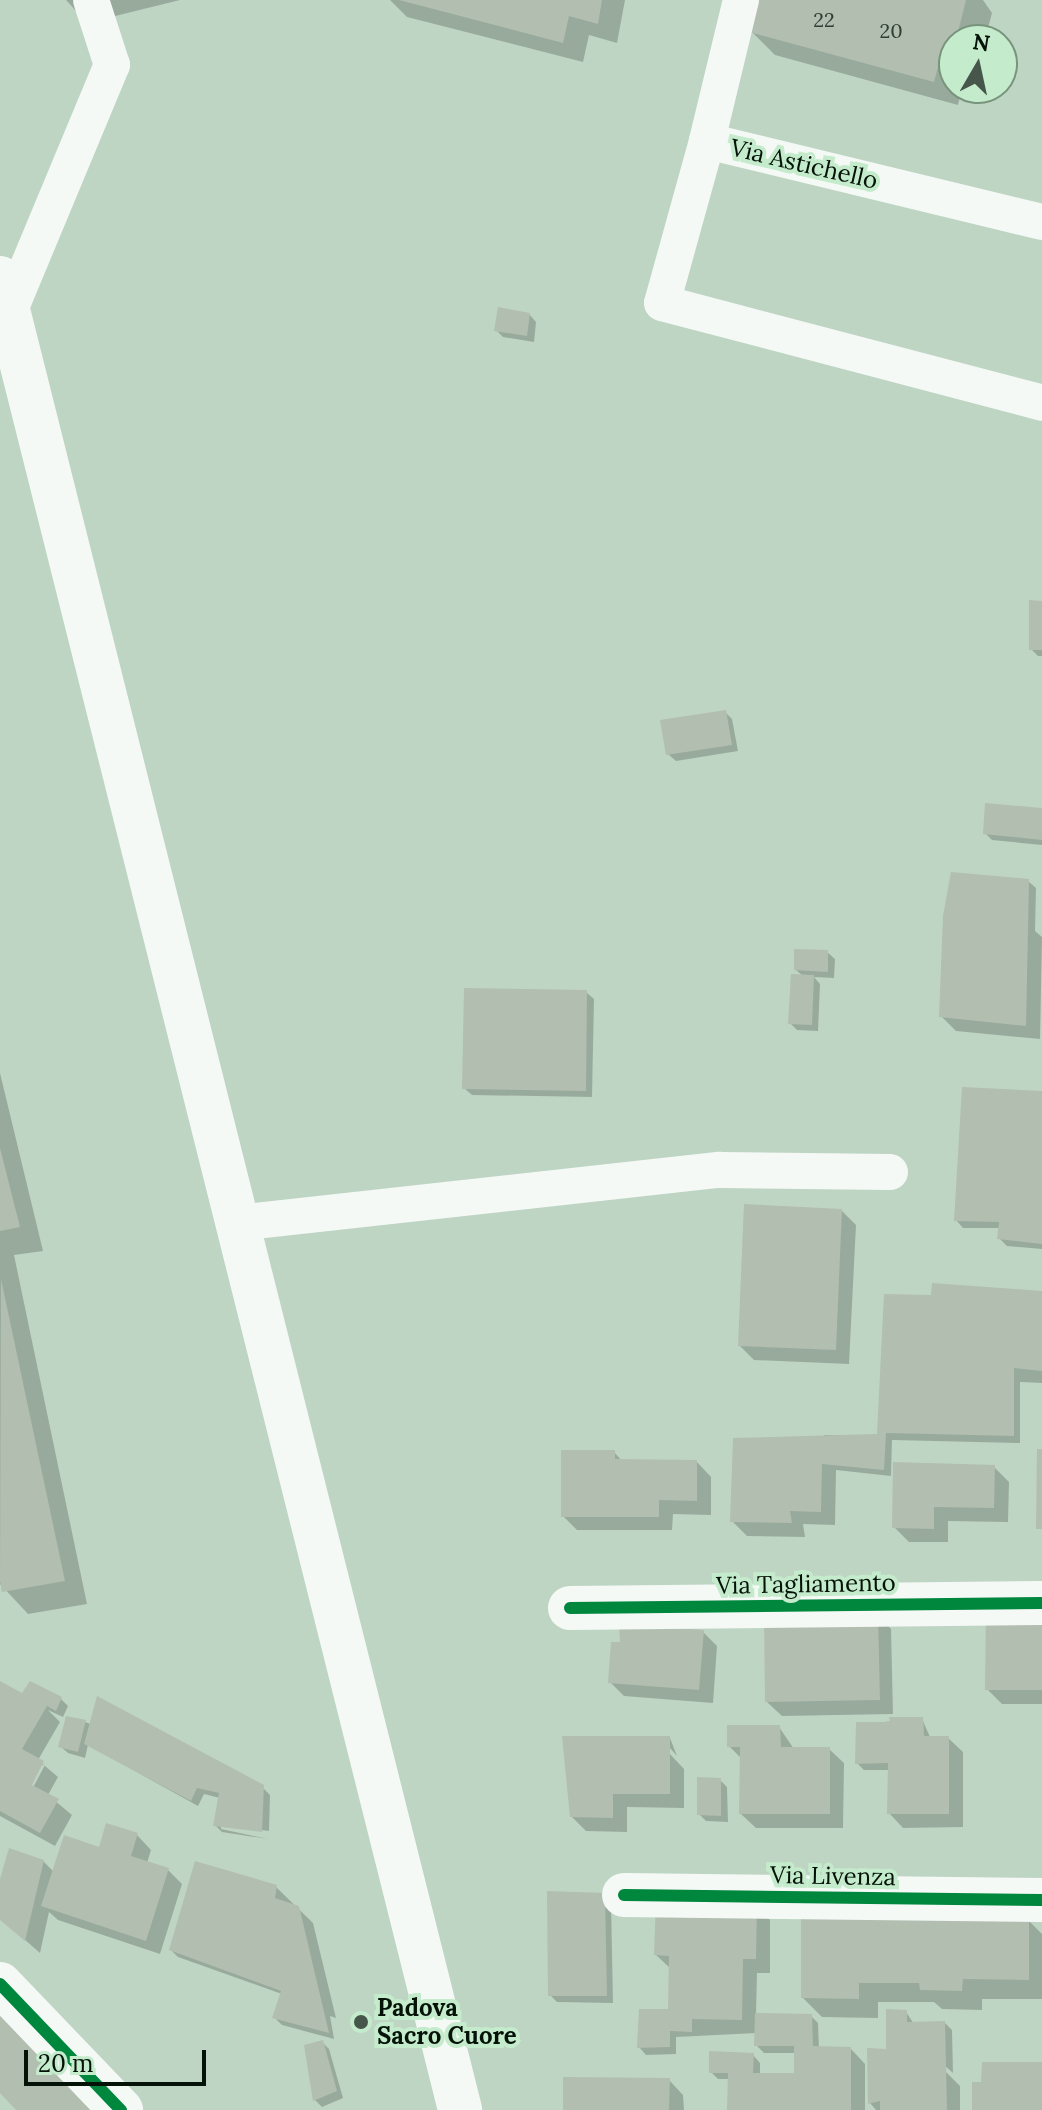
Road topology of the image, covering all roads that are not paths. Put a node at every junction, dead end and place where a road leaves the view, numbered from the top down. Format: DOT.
graph roads {
  1 [pos="91,0"];
  2 [pos="741,0"];
  3 [pos="707,141"];
  4 [pos="1042,222"];
  5 [pos="4,295"];
  6 [pos="1042,403"];
  7 [pos="890,1172"];
  8 [pos="237,1223"];
  9 [pos="1042,1603"];
  10 [pos="570,1608"];
  11 [pos="624,1895"];
  12 [pos="1042,1900"];
  13 [pos="0,1984"];
  14 [pos="121,2110"];
  15 [pos="460,2110"];
  1 -- 5 [label="lane"];
  2 -- 3 [label="lane, Via Astichello"];
  3 -- 4 [label="lane, Via Astichello"];
  3 -- 6 [label="lane"];
  5 -- 8 [label="main road"];
  7 -- 8 [label="lane"];
  8 -- 15 [label="main road"];
  9 -- 10 [label="main road, Via Tagliamento"];
  11 -- 12 [label="main road, Via Livenza"];
  13 -- 14 [label="main road"];
}
